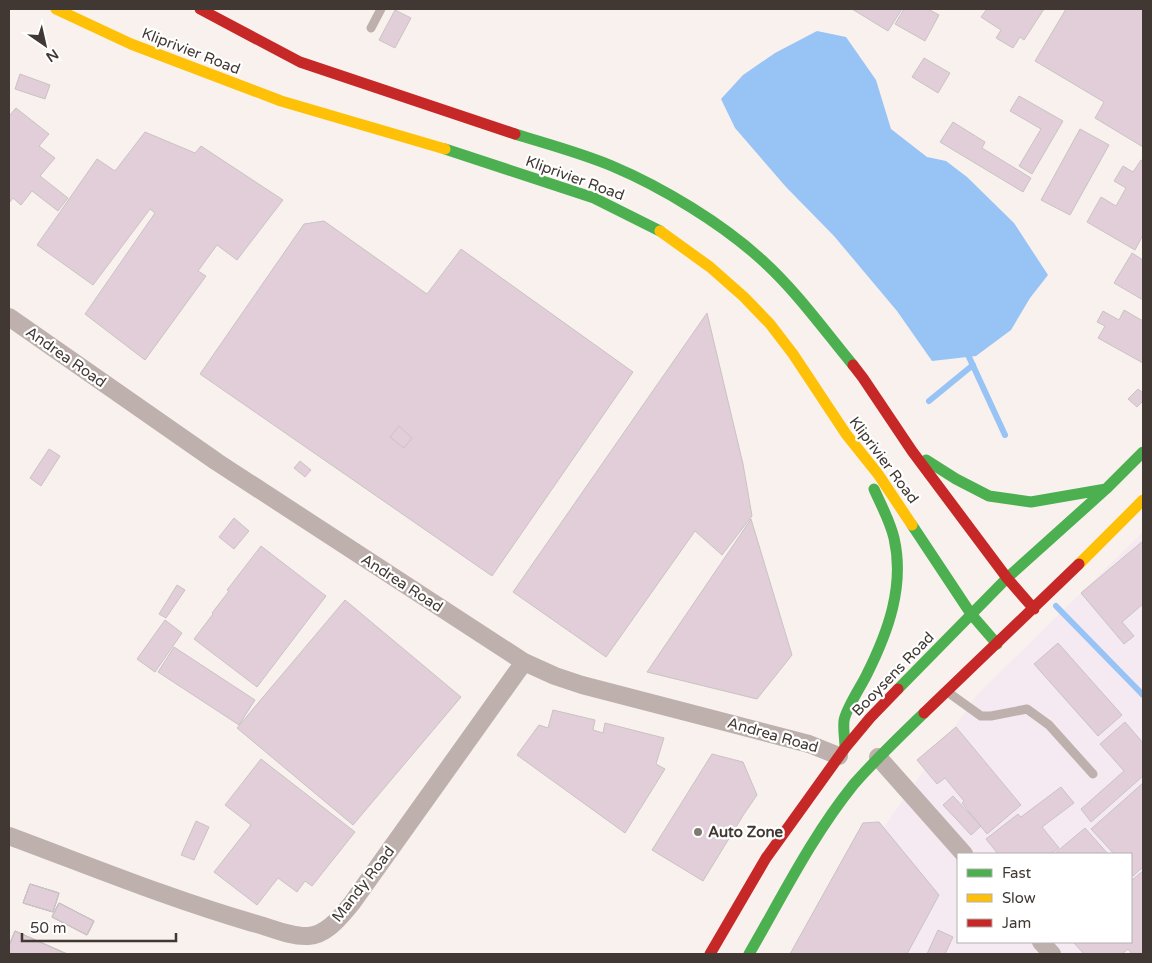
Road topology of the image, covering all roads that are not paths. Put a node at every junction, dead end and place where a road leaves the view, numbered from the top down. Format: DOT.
graph roads {
  1 [pos="56,9"];
  2 [pos="200,9"];
  3 [pos="381,9"];
  4 [pos="371,28"];
  5 [pos="9,318"];
  6 [pos="846,434"];
  7 [pos="912,451"];
  8 [pos="1143,452"];
  9 [pos="1106,489"];
  10 [pos="1143,500"];
  11 [pos="1007,578"];
  12 [pos="1034,609"];
  13 [pos="971,614"];
  14 [pos="997,644"];
  15 [pos="524,662"];
  16 [pos="947,691"];
  17 [pos="842,752"];
  18 [pos="878,757"];
  19 [pos="1093,774"];
  20 [pos="9,836"];
  21 [pos="963,853"];
  22 [pos="1042,943"];
  23 [pos="710,954"];
  24 [pos="749,954"];
  25 [pos="1052,954"];
  1 -- 6 [label="main road, Kliprivier Road"];
  2 -- 7 [label="main road, Kliprivier Road"];
  3 -- 4 [label="lane"];
  5 -- 15 [label="street, Andrea Road"];
  6 -- 13 [label="main road, Kliprivier Road"];
  6 -- 17 [label="main road"];
  7 -- 9 [label="main road"];
  7 -- 11 [label="main road, Kliprivier Road"];
  8 -- 9 [label="main road, Booysens Road"];
  9 -- 11 [label="main road, Booysens Road"];
  10 -- 12 [label="main road"];
  11 -- 12 [label="main road, Kliprivier Road"];
  11 -- 13 [label="main road, Booysens Road"];
  12 -- 14 [label="main road"];
  13 -- 14 [label="main road, Kliprivier Road"];
  13 -- 17 [label="main road, Booysens Road"];
  14 -- 16 [label="main road"];
  15 -- 17 [label="street, Andrea Road"];
  15 -- 20 [label="street, Mandy Road"];
  16 -- 18 [label="main road"];
  16 -- 19 [label="lane"];
  17 -- 23 [label="main road, Booysens Road"];
  18 -- 21 [label="street"];
  18 -- 24 [label="main road"];
  22 -- 25 [label="street"];
}
